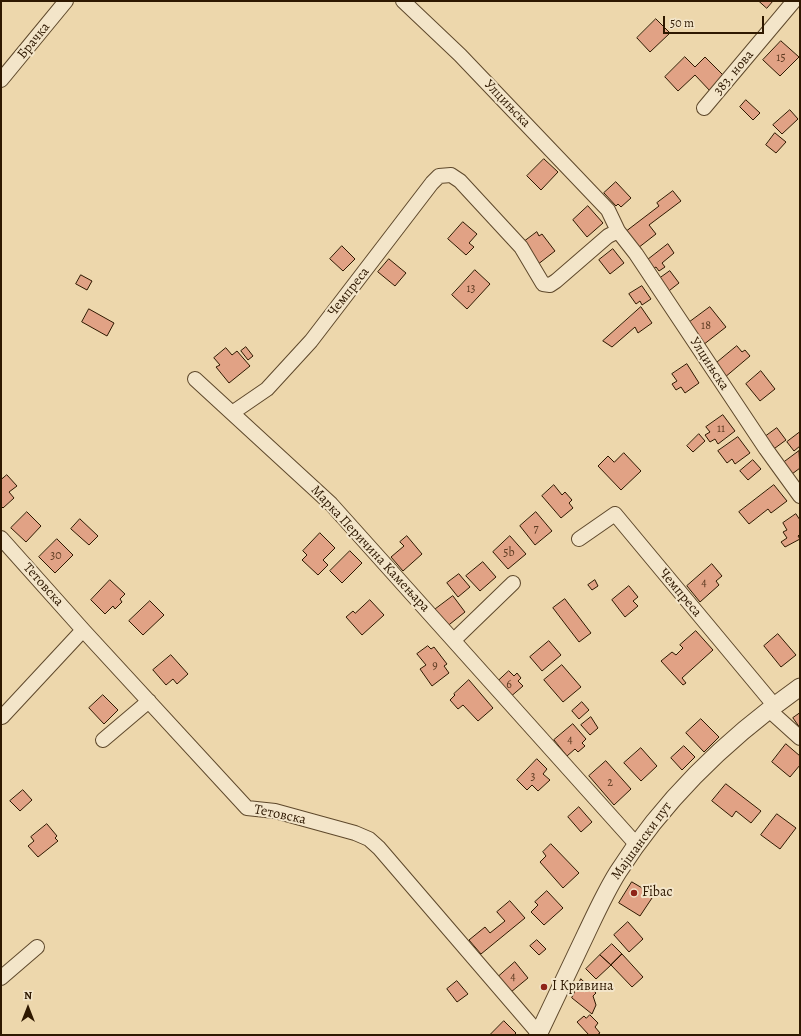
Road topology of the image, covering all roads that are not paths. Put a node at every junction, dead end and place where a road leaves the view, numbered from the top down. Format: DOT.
graph roads {
  1 [pos="66,1"];
  2 [pos="403,1"];
  3 [pos="794,1"];
  4 [pos="1,80"];
  5 [pos="704,108"];
  6 [pos="618,231"];
  7 [pos="195,379"];
  8 [pos="232,414"];
  9 [pos="800,496"];
  10 [pos="1,538"];
  11 [pos="579,539"];
  12 [pos="513,583"];
  13 [pos="83,630"];
  14 [pos="454,640"];
  15 [pos="800,687"];
  16 [pos="149,701"];
  17 [pos="772,707"];
  18 [pos="2,717"];
  19 [pos="800,738"];
  20 [pos="103,740"];
  21 [pos="636,844"];
  22 [pos="37,947"];
  23 [pos="1,978"];
  24 [pos="538,1034"];
  1 -- 4 [label="street, Брачка"];
  2 -- 6 [label="street, Улцињска"];
  3 -- 5 [label="street, 383. нова"];
  6 -- 8 [label="street, Чемпреса"];
  6 -- 9 [label="street, Улцињска"];
  7 -- 8 [label="street, Марка Перичина Камењара"];
  8 -- 14 [label="street, Марка Перичина Камењара"];
  10 -- 13 [label="street, Тетовска"];
  11 -- 17 [label="street, Чемпреса"];
  12 -- 14 [label="street"];
  13 -- 16 [label="street, Тетовска"];
  13 -- 18 [label="street"];
  14 -- 21 [label="street, Марка Перичина Камењара"];
  15 -- 17 [label="street, Мајшански пут"];
  16 -- 20 [label="street"];
  16 -- 24 [label="street, Тетовска"];
  17 -- 19 [label="street"];
  17 -- 21 [label="street, Мајшански пут"];
  21 -- 24 [label="street, Мајшански пут"];
  22 -- 23 [label="street"];
}
